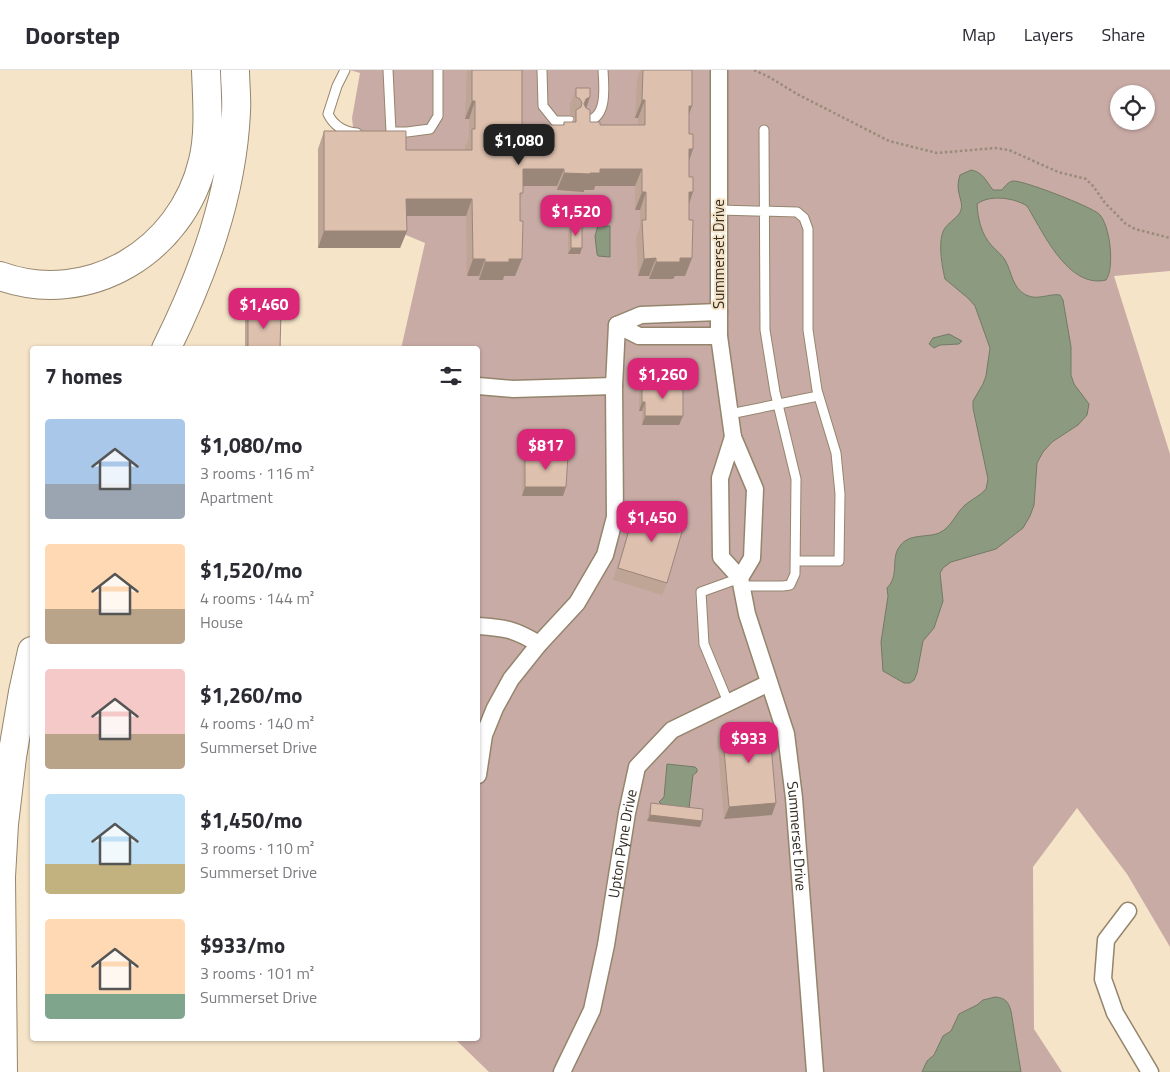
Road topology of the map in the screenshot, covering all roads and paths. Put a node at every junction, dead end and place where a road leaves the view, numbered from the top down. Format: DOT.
graph roads {
  1 [pos="206,70"];
  2 [pos="235,70"];
  3 [pos="345,70"];
  4 [pos="388,70"];
  5 [pos="438,70"];
  6 [pos="542,70"];
  7 [pos="604,70"];
  8 [pos="718,70"];
  9 [pos="754,70"];
  10 [pos="570,121"];
  11 [pos="584,121"];
  12 [pos="764,130"];
  13 [pos="368,133"];
  14 [pos="719,210"];
  15 [pos="764,211"];
  16 [pos="1170,238"];
  17 [pos="0,276"];
  18 [pos="719,312"];
  19 [pos="658,315"];
  20 [pos="617,325"];
  21 [pos="658,336"];
  22 [pos="719,336"];
  23 [pos="167,346"];
  24 [pos="480,386"];
  25 [pos="614,386"];
  26 [pos="818,396"];
  27 [pos="778,403"];
  28 [pos="730,414"];
  29 [pos="733,437"];
  30 [pos="796,561"];
  31 [pos="741,582"];
  32 [pos="480,626"];
  33 [pos="539,644"];
  34 [pos="30,659"];
  35 [pos="769,683"];
  36 [pos="728,702"];
  37 [pos="480,762"];
  38 [pos="1128,911"];
  39 [pos="3,1072"];
  40 [pos="562,1072"];
  41 [pos="815,1072"];
  42 [pos="1150,1072"];
  1 -- 17 [label="highway"];
  2 -- 23 [label="highway"];
  3 -- 13 [label="lane"];
  4 -- 5 [label="lane"];
  6 -- 10 [label="lane"];
  7 -- 11 [label="lane"];
  8 -- 14 [label="street, Summerset Drive"];
  9 -- 16 [label="path"];
  12 -- 15 [label="lane"];
  14 -- 15 [label="lane"];
  14 -- 18 [label="street, Summerset Drive"];
  15 -- 26 [label="lane"];
  15 -- 27 [label="lane"];
  18 -- 19 [label="street"];
  18 -- 22 [label="street, Summerset Drive"];
  19 -- 20 [label="street"];
  19 -- 21 [label="street"];
  20 -- 21 [label="street"];
  20 -- 25 [label="street"];
  21 -- 22 [label="street"];
  22 -- 28 [label="street, Summerset Drive"];
  24 -- 25 [label="street"];
  25 -- 33 [label="street"];
  26 -- 27 [label="lane"];
  26 -- 30 [label="lane"];
  27 -- 28 [label="lane"];
  27 -- 30 [label="lane"];
  28 -- 29 [label="street, Summerset Drive"];
  29 -- 31 [label="street, Summerset Drive"];
  29 -- 31 [label="street, Summerset Drive"];
  30 -- 31 [label="lane"];
  31 -- 35 [label="street, Summerset Drive"];
  31 -- 36 [label="lane"];
  32 -- 33 [label="street"];
  33 -- 37 [label="street"];
  34 -- 39 [label="highway"];
  35 -- 36 [label="street, Upton Pyne Drive"];
  35 -- 41 [label="street, Summerset Drive"];
  36 -- 40 [label="street, Upton Pyne Drive"];
  38 -- 42 [label="street"];
}
